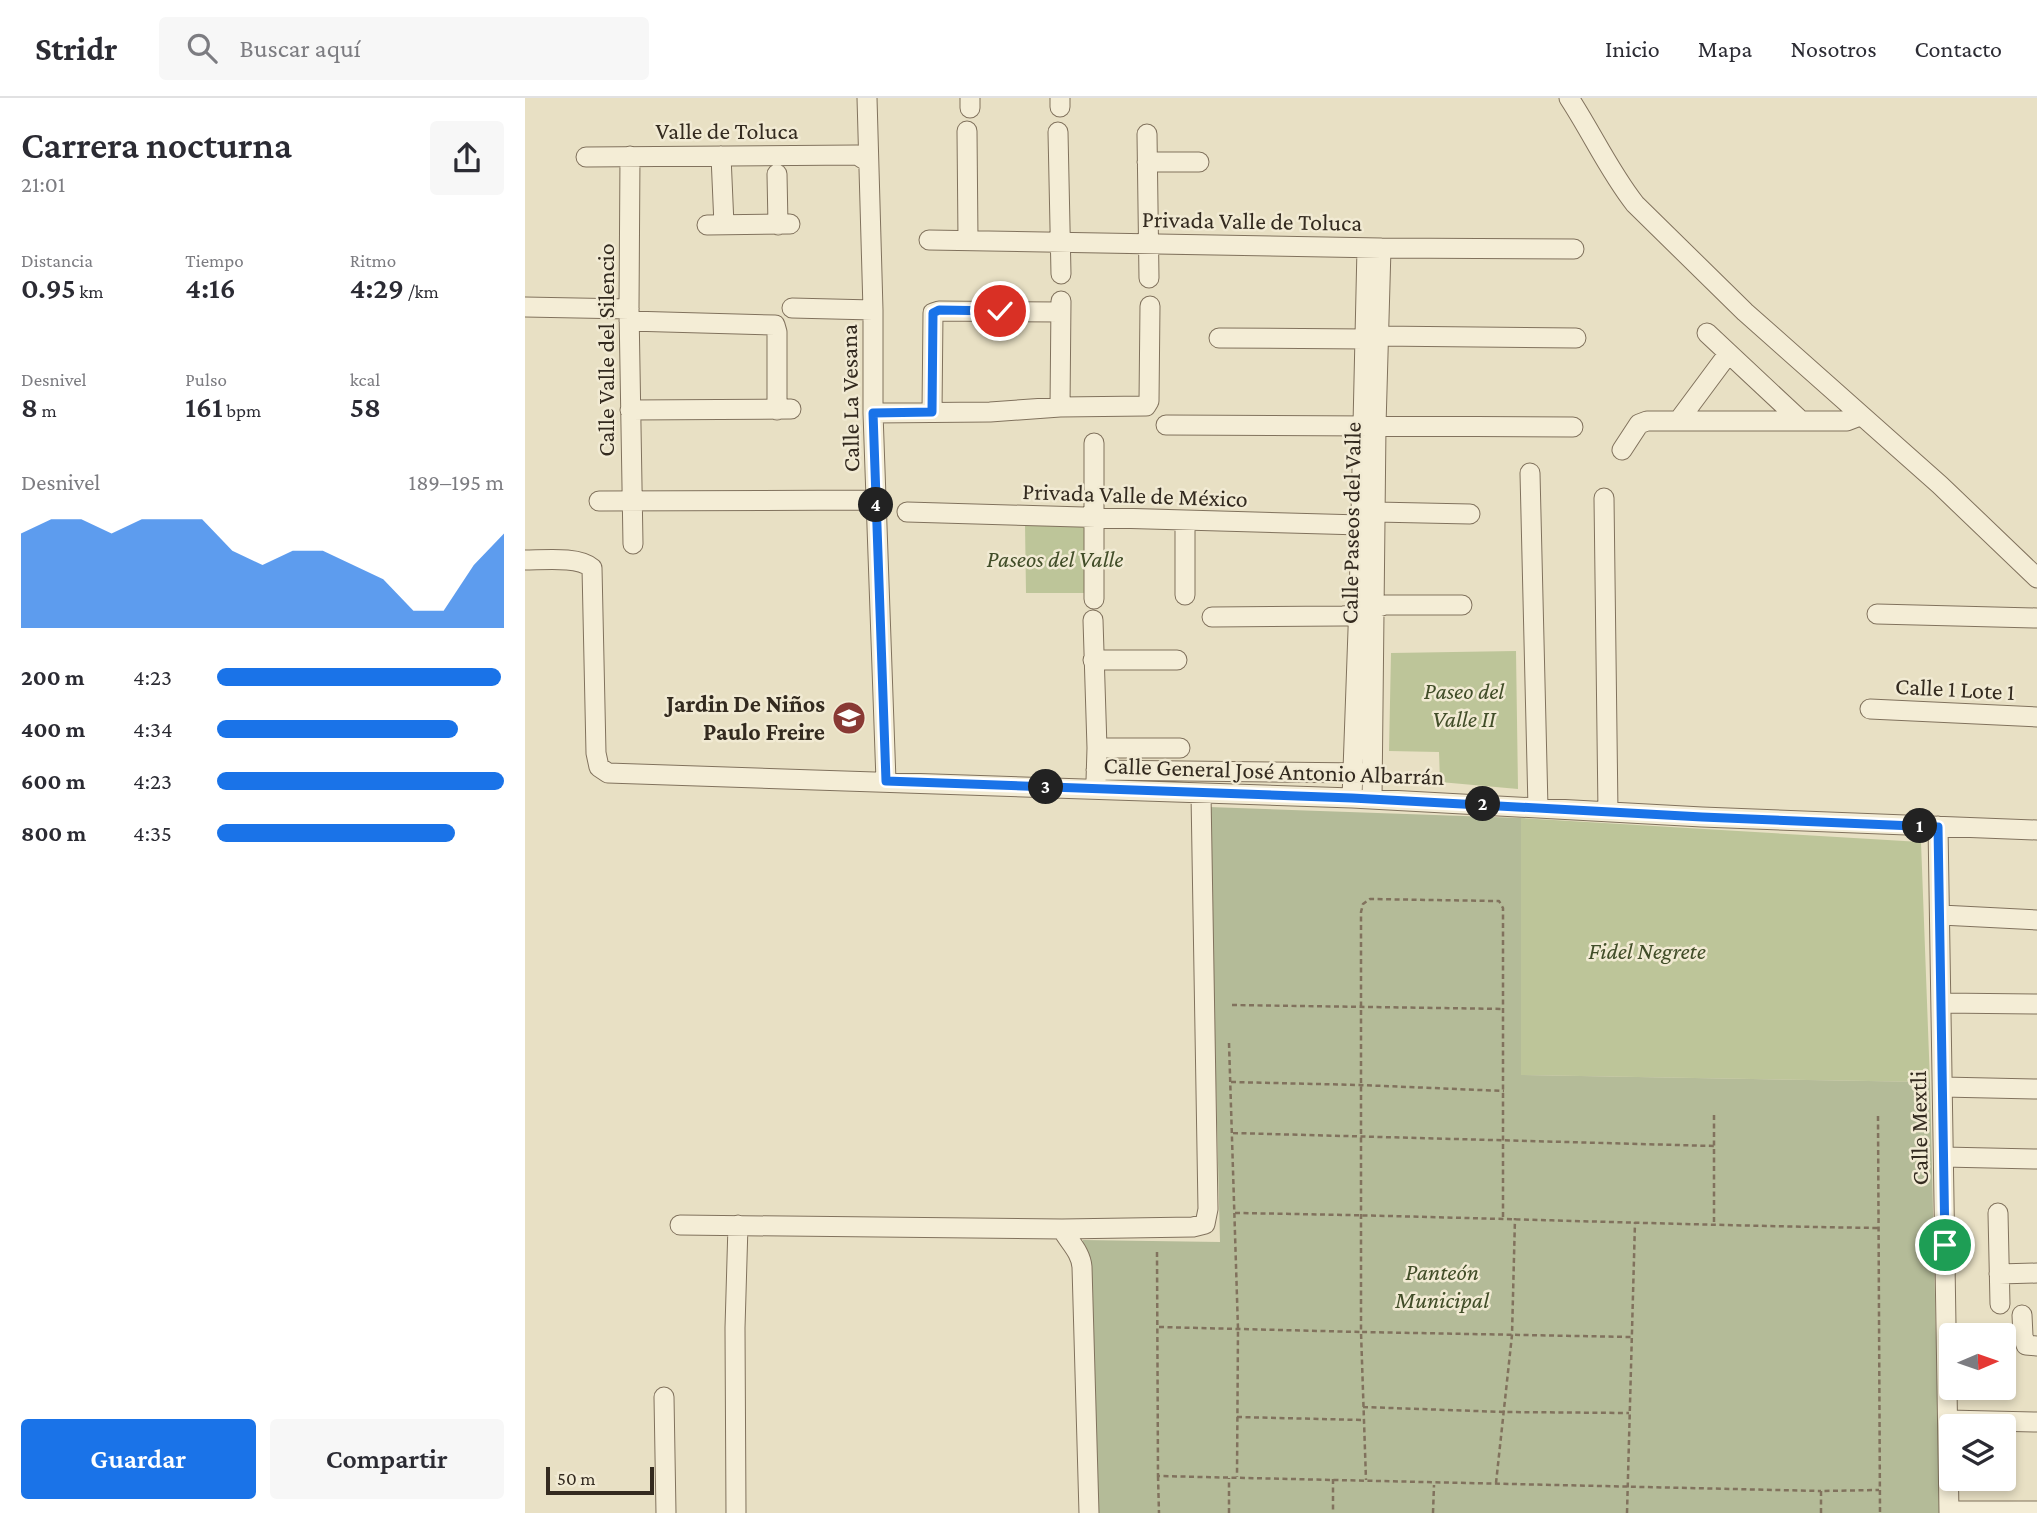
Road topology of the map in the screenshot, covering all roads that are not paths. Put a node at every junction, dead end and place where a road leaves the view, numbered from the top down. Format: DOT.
graph roads {
  1 [pos="867,98"];
  2 [pos="1569,98"];
  3 [pos="967,131"];
  4 [pos="1058,132"];
  5 [pos="1147,134"];
  6 [pos="630,156"];
  7 [pos="721,156"];
  8 [pos="586,157"];
  9 [pos="868,162"];
  10 [pos="1147,162"];
  11 [pos="1199,162"];
  12 [pos="777,174"];
  13 [pos="968,239"];
  14 [pos="929,240"];
  15 [pos="1059,241"];
  16 [pos="1149,243"];
  17 [pos="1374,248"];
  18 [pos="1574,248"];
  19 [pos="1061,274"];
  20 [pos="1149,278"];
  21 [pos="1150,306"];
  22 [pos="525,307"];
  23 [pos="792,308"];
  24 [pos="873,310"];
  25 [pos="629,315"];
  26 [pos="1707,333"];
  27 [pos="1372,337"];
  28 [pos="1219,338"];
  29 [pos="1576,338"];
  30 [pos="1728,354"];
  31 [pos="1060,407"];
  32 [pos="630,410"];
  33 [pos="932,412"];
  34 [pos="873,413"];
  35 [pos="1860,416"];
  36 [pos="1679,420"];
  37 [pos="1800,421"];
  38 [pos="1166,425"];
  39 [pos="1369,426"];
  40 [pos="1573,427"];
  41 [pos="1094,443"];
  42 [pos="1622,450"];
  43 [pos="1530,473"];
  44 [pos="1604,498"];
  45 [pos="876,500"];
  46 [pos="632,501"];
  47 [pos="599,502"];
  48 [pos="907,512"];
  49 [pos="1470,514"];
  50 [pos="1094,518"];
  51 [pos="1369,519"];
  52 [pos="1185,522"];
  53 [pos="633,544"];
  54 [pos="525,560"];
  55 [pos="2037,578"];
  56 [pos="1185,595"];
  57 [pos="1094,599"];
  58 [pos="1462,605"];
  59 [pos="1367,611"];
  60 [pos="1877,614"];
  61 [pos="1212,617"];
  62 [pos="2037,618"];
  63 [pos="1093,620"];
  64 [pos="1093,660"];
  65 [pos="1177,660"];
  66 [pos="1870,709"];
  67 [pos="2037,717"];
  68 [pos="1097,748"];
  69 [pos="1181,748"];
  70 [pos="1363,773"];
  71 [pos="1096,780"];
  72 [pos="886,781"];
  73 [pos="1201,794"];
  74 [pos="1352,798"];
  75 [pos="1372,799"];
  76 [pos="1538,808"];
  77 [pos="1608,812"];
  78 [pos="1938,827"];
  79 [pos="2037,830"];
  80 [pos="1941,915"];
  81 [pos="2037,920"];
  82 [pos="1942,1003"];
  83 [pos="2037,1004"];
  84 [pos="1943,1087"];
  85 [pos="2037,1089"];
  86 [pos="1944,1157"];
  87 [pos="2037,1159"];
  88 [pos="1998,1213"];
  89 [pos="680,1225"];
  90 [pos="738,1226"];
  91 [pos="1062,1229"];
  92 [pos="2037,1273"];
  93 [pos="1999,1274"];
  94 [pos="2000,1304"];
  95 [pos="2022,1315"];
  96 [pos="2037,1346"];
  97 [pos="664,1397"];
  98 [pos="1948,1414"];
  99 [pos="2016,1422"];
  100 [pos="2037,1422"];
  101 [pos="1949,1491"];
  102 [pos="2037,1511"];
  103 [pos="1949,1512"];
  104 [pos="666,1513"];
  105 [pos="736,1513"];
  106 [pos="1089,1513"];
  1 -- 9 [label="street, Calle La Vesana"];
  2 -- 35 [label="street"];
  3 -- 13 [label="street"];
  4 -- 15 [label="street"];
  5 -- 10 [label="street"];
  6 -- 7 [label="street, Valle de Toluca"];
  6 -- 8 [label="street, Valle de Toluca"];
  6 -- 25 [label="street, Calle Valle del Silencio"];
  7 -- 9 [label="street, Valle de Toluca"];
  7 -- 12 [label="street"];
  9 -- 24 [label="street, Calle La Vesana"];
  10 -- 11 [label="street"];
  10 -- 16 [label="street"];
  13 -- 14 [label="street, Privada Valle de Toluca"];
  13 -- 15 [label="street, Privada Valle de Toluca"];
  15 -- 16 [label="street, Privada Valle de Toluca"];
  15 -- 19 [label="street"];
  16 -- 17 [label="street, Privada Valle de Toluca"];
  16 -- 20 [label="street"];
  17 -- 18 [label="street, Privada Valle de Toluca"];
  17 -- 27 [label="street, Calle Paseos del Valle"];
  21 -- 31 [label="street"];
  22 -- 25 [label="street"];
  23 -- 24 [label="street"];
  24 -- 34 [label="street, Calle La Vesana"];
  25 -- 32 [label="street, Calle Valle del Silencio"];
  25 -- 32 [label="street"];
  26 -- 30 [label="street"];
  27 -- 28 [label="street"];
  27 -- 29 [label="street"];
  27 -- 39 [label="street, Calle Paseos del Valle"];
  30 -- 36 [label="street"];
  30 -- 37 [label="street"];
  31 -- 33 [label="street"];
  31 -- 33 [label="street"];
  32 -- 46 [label="street, Calle Valle del Silencio"];
  33 -- 34 [label="street"];
  34 -- 45 [label="street, Calle La Vesana"];
  35 -- 37 [label="street"];
  35 -- 55 [label="street"];
  36 -- 37 [label="street"];
  36 -- 42 [label="street"];
  38 -- 39 [label="street"];
  39 -- 40 [label="street"];
  39 -- 51 [label="street, Calle Paseos del Valle"];
  41 -- 50 [label="street"];
  43 -- 76 [label="street"];
  44 -- 77 [label="street"];
  45 -- 46 [label="street"];
  45 -- 72 [label="street, Calle La Vesana"];
  46 -- 47 [label="street"];
  46 -- 53 [label="street, Calle Valle del Silencio"];
  48 -- 50 [label="street, Privada Valle de México"];
  49 -- 51 [label="street, Privada Valle de México"];
  50 -- 52 [label="street, Privada Valle de México"];
  50 -- 57 [label="street"];
  51 -- 52 [label="street, Privada Valle de México"];
  51 -- 59 [label="street, Calle Paseos del Valle"];
  52 -- 56 [label="street"];
  54 -- 72 [label="street, Calle General José Antonio Albarrán"];
  58 -- 59 [label="street"];
  59 -- 61 [label="street"];
  59 -- 70 [label="street, Calle Paseos del Valle"];
  60 -- 62 [label="street"];
  63 -- 64 [label="street"];
  64 -- 65 [label="street"];
  64 -- 68 [label="street"];
  66 -- 67 [label="street, Calle 1 Lote 1"];
  68 -- 69 [label="street"];
  68 -- 71 [label="street"];
  70 -- 71 [label="street"];
  70 -- 74 [label="street, Calle Paseos del Valle"];
  70 -- 75 [label="street, Calle Paseos del Valle"];
  71 -- 72 [label="street, Calle General José Antonio Albarrán"];
  71 -- 73 [label="street, Calle General José Antonio Albarrán"];
  73 -- 74 [label="street, Calle General José Antonio Albarrán"];
  73 -- 91 [label="street"];
  74 -- 75 [label="street, Calle General José Antonio Albarrán"];
  75 -- 76 [label="street, Calle General José Antonio Albarrán"];
  76 -- 77 [label="street, Calle General José Antonio Albarrán"];
  77 -- 78 [label="street, Calle General José Antonio Albarrán"];
  78 -- 79 [label="street, Calle General José Antonio Albarrán"];
  78 -- 80 [label="street, Calle Mextli"];
  80 -- 81 [label="street"];
  80 -- 82 [label="street, Calle Mextli"];
  82 -- 83 [label="street"];
  82 -- 84 [label="street, Calle Mextli"];
  84 -- 85 [label="street"];
  84 -- 86 [label="street, Calle Mextli"];
  86 -- 87 [label="street"];
  86 -- 98 [label="street, Calle Mextli"];
  88 -- 93 [label="street"];
  89 -- 90 [label="street"];
  90 -- 91 [label="street"];
  90 -- 105 [label="street"];
  91 -- 106 [label="street"];
  92 -- 93 [label="street"];
  93 -- 94 [label="street"];
  95 -- 96 [label="street"];
  97 -- 104 [label="street"];
  99 -- 100 [label="street"];
  101 -- 103 [label="street, Calle Mextli"];
  102 -- 103 [label="street"];
}
